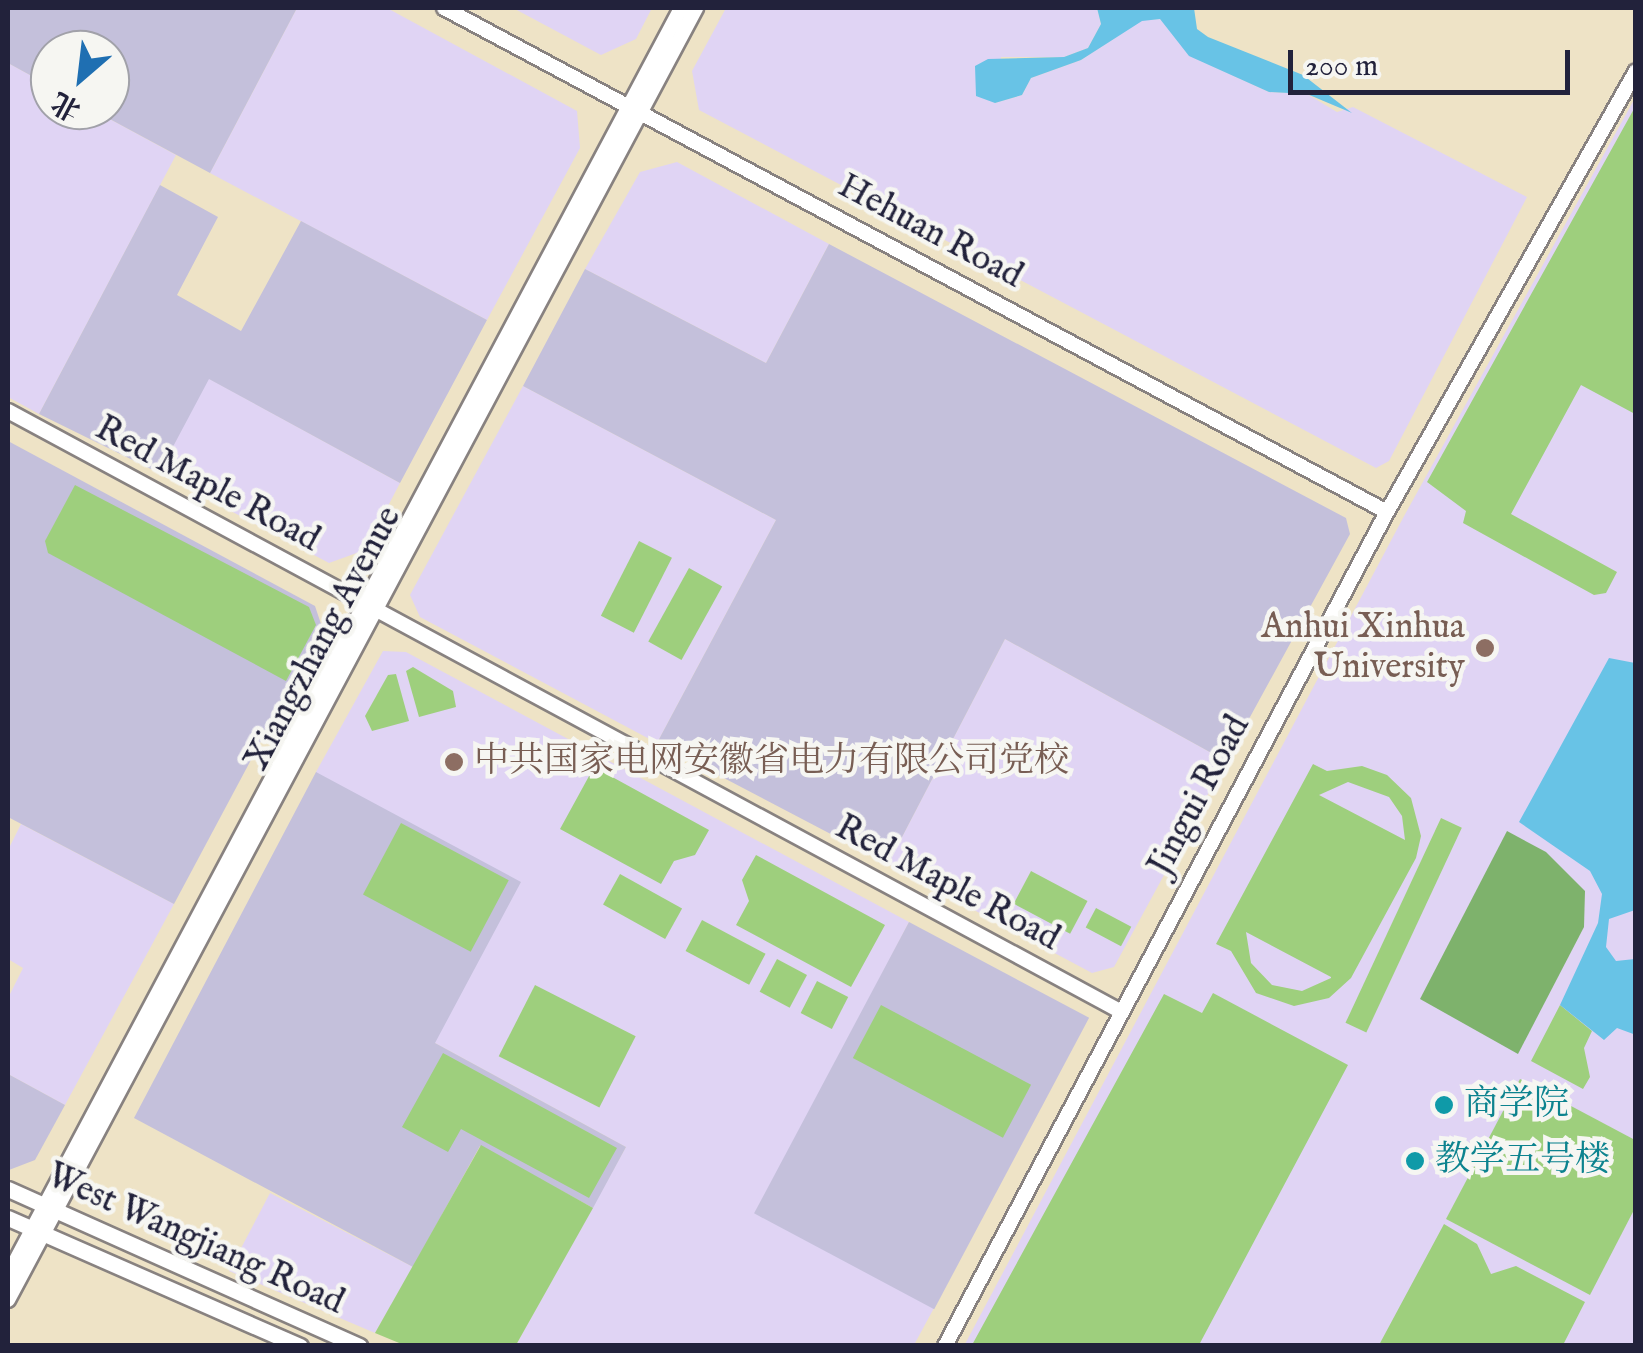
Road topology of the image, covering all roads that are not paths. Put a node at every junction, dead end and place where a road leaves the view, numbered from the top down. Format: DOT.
graph roads {
  1 [pos="444,8"];
  2 [pos="681,8"];
  3 [pos="696,8"];
  4 [pos="1636,70"];
  5 [pos="636,108"];
  6 [pos="8,412"];
  7 [pos="1388,512"];
  8 [pos="370,605"];
  9 [pos="1118,1010"];
  10 [pos="8,1189"];
  11 [pos="50,1207"];
  12 [pos="8,1218"];
  13 [pos="37,1232"];
  14 [pos="8,1275"];
  15 [pos="8,1300"];
  16 [pos="300,1346"];
  17 [pos="359,1346"];
  18 [pos="945,1346"];
  1 -- 5 [label="street, Hehuan Road"];
  2 -- 5 [label="street, Xiangzhang Avenue"];
  3 -- 5 [label="street, Xiangzhang Avenue"];
  4 -- 7 [label="street, Jingui Road"];
  5 -- 7 [label="street, Hehuan Road"];
  5 -- 8 [label="street, Xiangzhang Avenue"];
  6 -- 8 [label="street, Red Maple Road"];
  7 -- 9 [label="street, Jingui Road"];
  8 -- 9 [label="street, Red Maple Road"];
  8 -- 11 [label="street, Xiangzhang Avenue"];
  9 -- 18 [label="street, Jingui Road"];
  10 -- 11 [label="main road, West Wangjiang Road"];
  11 -- 13 [label="street, Xiangzhang Avenue"];
  11 -- 17 [label="main road, West Wangjiang Road"];
  12 -- 13 [label="main road, West Wangjiang Road"];
  13 -- 14 [label="street, Xiangzhang Avenue"];
  13 -- 15 [label="street, Xiangzhang Avenue"];
  13 -- 16 [label="main road, West Wangjiang Road"];
}
